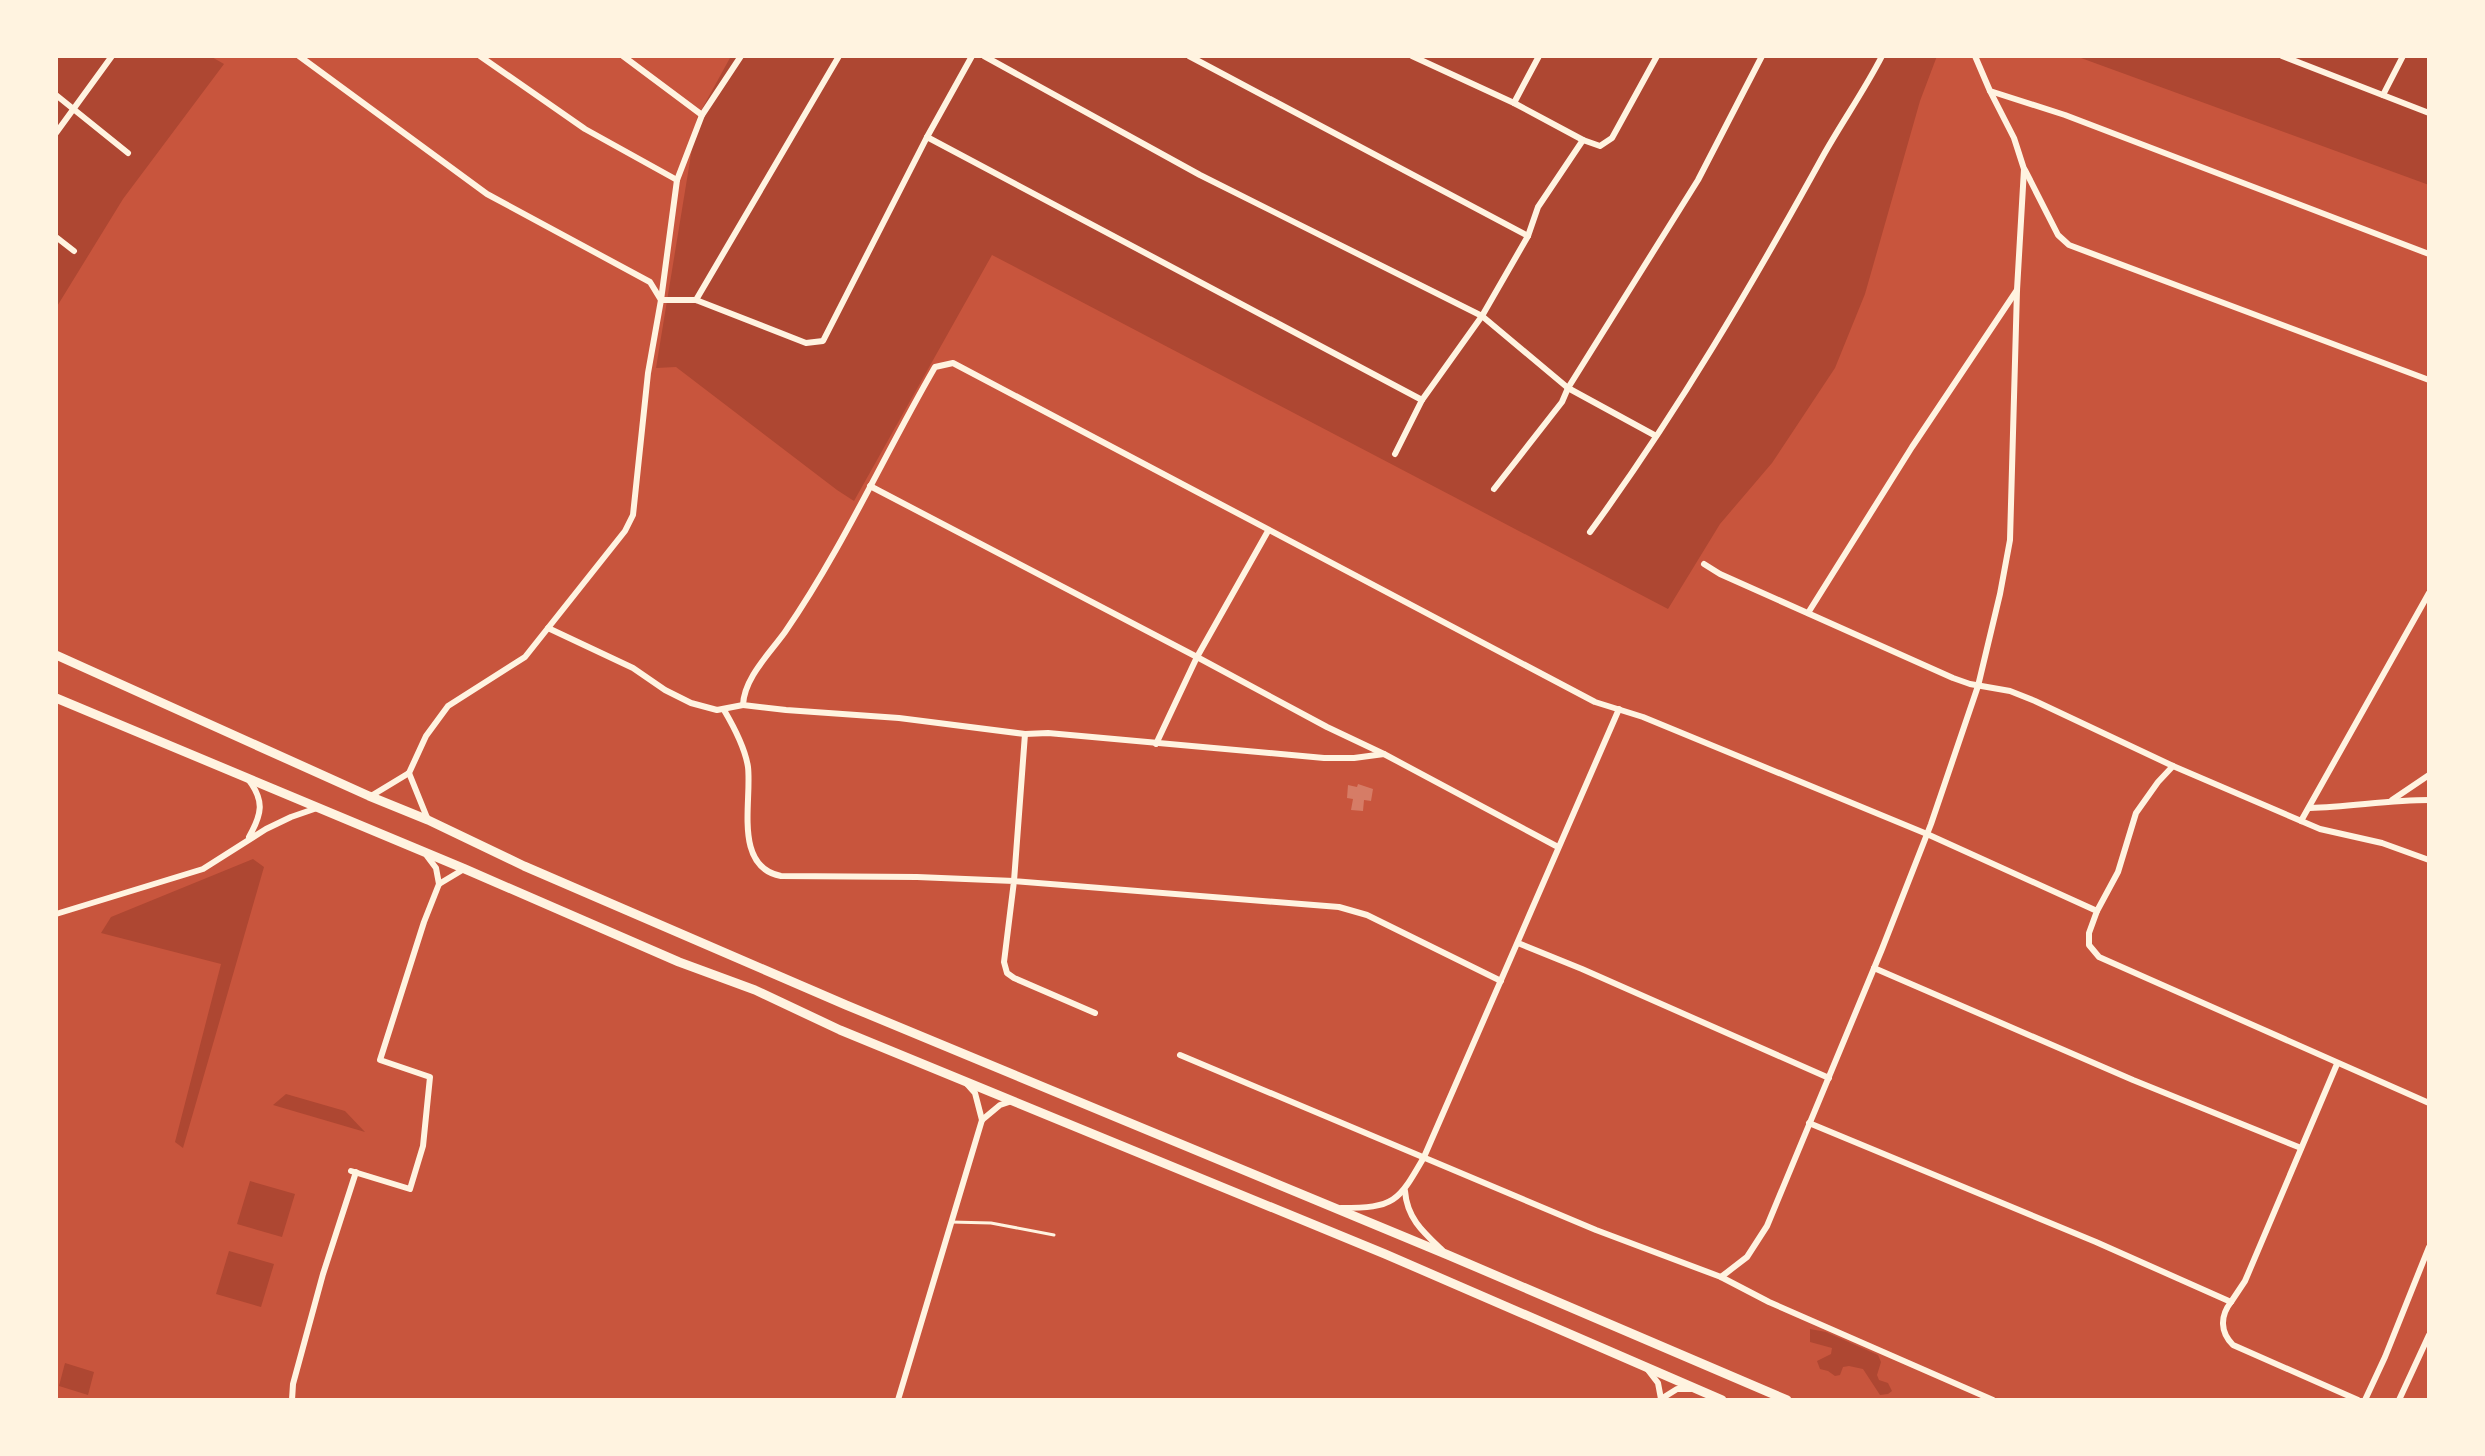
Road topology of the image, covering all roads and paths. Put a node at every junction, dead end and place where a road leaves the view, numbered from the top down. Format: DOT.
graph roads {
  1 [pos="112,56"];
  2 [pos="299,56"];
  3 [pos="480,56"];
  4 [pos="623,56"];
  5 [pos="741,56"];
  6 [pos="839,56"];
  7 [pos="972,56"];
  8 [pos="984,56"];
  9 [pos="1189,56"];
  10 [pos="1539,56"];
  11 [pos="1657,56"];
  12 [pos="1762,56"];
  13 [pos="1882,56"];
  14 [pos="1975,56"];
  15 [pos="2282,56"];
  16 [pos="2403,56"];
  17 [pos="1416,57"];
  18 [pos="1990,91"];
  19 [pos="56,95"];
  20 [pos="2383,95"];
  21 [pos="1514,103"];
  22 [pos="73,108"];
  23 [pos="2429,113"];
  24 [pos="702,115"];
  25 [pos="56,133"];
  26 [pos="927,137"];
  27 [pos="1583,140"];
  28 [pos="128,153"];
  29 [pos="2024,169"];
  30 [pos="677,180"];
  31 [pos="1528,236"];
  32 [pos="56,237"];
  33 [pos="74,251"];
  34 [pos="2429,254"];
  35 [pos="2017,290"];
  36 [pos="661,300"];
  37 [pos="696,300"];
  38 [pos="1482,316"];
  39 [pos="2429,380"];
  40 [pos="1568,388"];
  41 [pos="1422,400"];
  42 [pos="1656,436"];
  43 [pos="1395,454"];
  44 [pos="870,486"];
  45 [pos="1494,489"];
  46 [pos="1268,531"];
  47 [pos="1590,532"];
  48 [pos="1704,564"];
  49 [pos="2429,593"];
  50 [pos="1808,613"];
  51 [pos="548,628"];
  52 [pos="56,655"];
  53 [pos="1197,657"];
  54 [pos="1978,686"];
  55 [pos="56,692"];
  56 [pos="56,698"];
  57 [pos="743,705"];
  58 [pos="83,709"];
  59 [pos="1619,709"];
  60 [pos="724,710"];
  61 [pos="1025,734"];
  62 [pos="1156,744"];
  63 [pos="1384,754"];
  64 [pos="2173,766"];
  65 [pos="409,773"];
  66 [pos="2429,775"];
  67 [pos="247,778"];
  68 [pos="369,796"];
  69 [pos="2392,800"];
  70 [pos="2429,800"];
  71 [pos="317,808"];
  72 [pos="2310,808"];
  73 [pos="428,820"];
  74 [pos="2301,821"];
  75 [pos="1927,834"];
  76 [pos="247,840"];
  77 [pos="1558,847"];
  78 [pos="425,853"];
  79 [pos="2429,860"];
  80 [pos="465,869"];
  81 [pos="1014,881"];
  82 [pos="439,884"];
  83 [pos="2097,911"];
  84 [pos="56,914"];
  85 [pos="1518,943"];
  86 [pos="1874,968"];
  87 [pos="1501,981"];
  88 [pos="1095,1013"];
  89 [pos="1180,1055"];
  90 [pos="2337,1064"];
  91 [pos="1829,1078"];
  92 [pos="965,1081"];
  93 [pos="1015,1101"];
  94 [pos="2429,1103"];
  95 [pos="982,1120"];
  96 [pos="1809,1123"];
  97 [pos="2301,1148"];
  98 [pos="1424,1157"];
  99 [pos="1405,1191"];
  100 [pos="1335,1209"];
  101 [pos="950,1222"];
  102 [pos="1054,1235"];
  103 [pos="2429,1247"];
  104 [pos="1448,1255"];
  105 [pos="1721,1277"];
  106 [pos="2231,1302"];
  107 [pos="2429,1335"];
  108 [pos="1646,1367"];
  109 [pos="1697,1389"];
  110 [pos="1661,1399"];
  111 [pos="292,1400"];
  112 [pos="898,1400"];
  113 [pos="1722,1400"];
  114 [pos="1787,1400"];
  115 [pos="1993,1400"];
  116 [pos="2358,1400"];
  117 [pos="2365,1400"];
  118 [pos="2399,1400"];
  1 -- 22 [label="street"];
  2 -- 36 [label="street"];
  3 -- 30 [label="street"];
  4 -- 24 [label="street"];
  5 -- 24 [label="street"];
  6 -- 37 [label="street"];
  7 -- 26 [label="street"];
  8 -- 38 [label="street"];
  9 -- 31 [label="street"];
  10 -- 21 [label="street"];
  11 -- 27 [label="street"];
  12 -- 40 [label="street"];
  13 -- 42 [label="street"];
  14 -- 18 [label="street"];
  15 -- 20 [label="street"];
  16 -- 20 [label="street"];
  17 -- 21 [label="street"];
  18 -- 29 [label="street"];
  18 -- 34 [label="street"];
  19 -- 22 [label="street"];
  20 -- 23 [label="street"];
  21 -- 27 [label="street"];
  22 -- 25 [label="street"];
  22 -- 28 [label="street"];
  24 -- 30 [label="street"];
  26 -- 37 [label="street"];
  26 -- 41 [label="street"];
  27 -- 31 [label="street"];
  29 -- 35 [label="street"];
  29 -- 39 [label="street"];
  30 -- 36 [label="street"];
  31 -- 38 [label="street"];
  32 -- 33 [label="street"];
  35 -- 50 [label="street"];
  35 -- 54 [label="street"];
  36 -- 37 [label="street"];
  36 -- 51 [label="street"];
  38 -- 40 [label="street"];
  38 -- 41 [label="street"];
  40 -- 42 [label="street"];
  40 -- 45 [label="street"];
  41 -- 43 [label="street"];
  42 -- 47 [label="street"];
  44 -- 46 [label="street"];
  44 -- 53 [label="street"];
  44 -- 57 [label="street"];
  46 -- 53 [label="street"];
  46 -- 59 [label="street"];
  48 -- 50 [label="street"];
  49 -- 72 [label="street"];
  50 -- 54 [label="street"];
  51 -- 60 [label="street"];
  51 -- 65 [label="street"];
  52 -- 68 [label="main road"];
  53 -- 62 [label="street"];
  53 -- 63 [label="street"];
  54 -- 64 [label="street"];
  54 -- 75 [label="street"];
  55 -- 58 [label="main road"];
  56 -- 58 [label="main road"];
  57 -- 60 [label="street"];
  57 -- 61 [label="street"];
  58 -- 67 [label="main road"];
  59 -- 75 [label="street"];
  59 -- 77 [label="street"];
  60 -- 81 [label="street"];
  61 -- 62 [label="street"];
  61 -- 81 [label="street"];
  62 -- 63 [label="street"];
  63 -- 77 [label="street"];
  64 -- 74 [label="street"];
  64 -- 83 [label="street"];
  65 -- 68 [label="street"];
  65 -- 73 [label="street"];
  66 -- 69 [label="street"];
  67 -- 71 [label="main road"];
  67 -- 76 [label="street"];
  68 -- 73 [label="main road"];
  69 -- 70 [label="street"];
  69 -- 72 [label="street"];
  71 -- 76 [label="street"];
  71 -- 78 [label="main road"];
  72 -- 74 [label="street"];
  73 -- 100 [label="main road"];
  74 -- 79 [label="street"];
  75 -- 83 [label="street"];
  75 -- 86 [label="street"];
  76 -- 84 [label="street"];
  77 -- 85 [label="street"];
  78 -- 80 [label="main road"];
  78 -- 82 [label="street"];
  80 -- 82 [label="street"];
  80 -- 92 [label="main road"];
  81 -- 87 [label="street"];
  81 -- 88 [label="street"];
  82 -- 111 [label="street"];
  83 -- 90 [label="street"];
  85 -- 87 [label="street"];
  85 -- 91 [label="street"];
  86 -- 91 [label="street"];
  86 -- 97 [label="street"];
  87 -- 98 [label="street"];
  89 -- 98 [label="street"];
  90 -- 94 [label="street"];
  90 -- 97 [label="street"];
  91 -- 96 [label="street"];
  92 -- 93 [label="main road"];
  92 -- 95 [label="street"];
  93 -- 95 [label="street"];
  93 -- 108 [label="main road"];
  95 -- 101 [label="street"];
  96 -- 105 [label="street"];
  96 -- 106 [label="street"];
  97 -- 106 [label="street"];
  98 -- 99 [label="street"];
  98 -- 105 [label="street"];
  99 -- 100 [label="street"];
  99 -- 104 [label="street"];
  100 -- 104 [label="main road"];
  101 -- 102 [label="lane"];
  101 -- 112 [label="street"];
  103 -- 117 [label="street"];
  104 -- 114 [label="main road"];
  105 -- 115 [label="street"];
  106 -- 116 [label="street"];
  107 -- 118 [label="street"];
  108 -- 109 [label="main road"];
  108 -- 110 [label="street"];
  109 -- 110 [label="street"];
  109 -- 113 [label="main road"];
}
